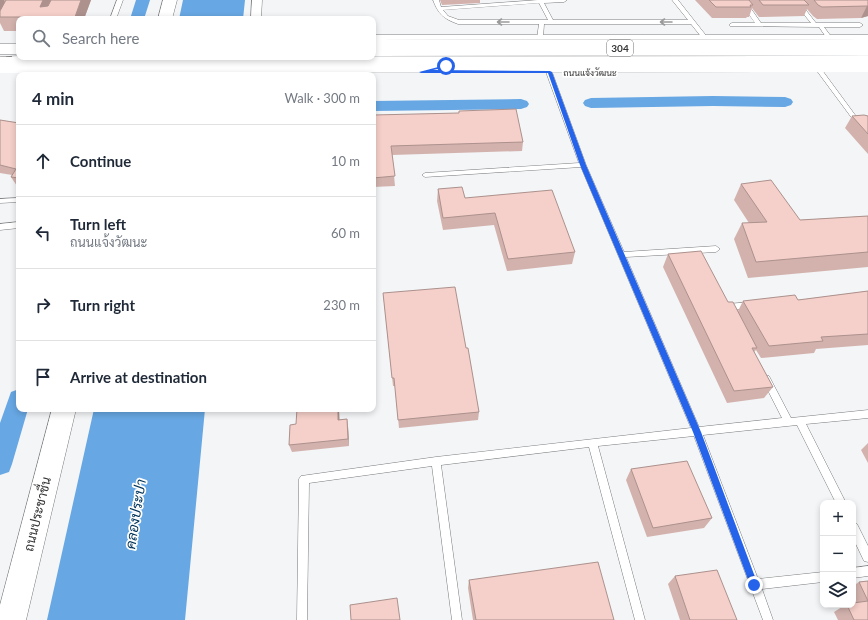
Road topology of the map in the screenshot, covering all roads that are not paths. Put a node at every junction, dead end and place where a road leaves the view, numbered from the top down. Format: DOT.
graph roads {
  1 [pos="120,0"];
  2 [pos="170,0"];
  3 [pos="257,0"];
  4 [pos="436,0"];
  5 [pos="564,0"];
  6 [pos="675,0"];
  7 [pos="742,0"];
  8 [pos="795,0"];
  9 [pos="540,1"];
  10 [pos="439,9"];
  11 [pos="113,16"];
  12 [pos="166,16"];
  13 [pos="256,16"];
  14 [pos="551,21"];
  15 [pos="542,22"];
  16 [pos="692,22"];
  17 [pos="860,24"];
  18 [pos="732,25"];
  19 [pos="759,25"];
  20 [pos="766,25"];
  21 [pos="818,25"];
  22 [pos="427,38"];
  23 [pos="540,38"];
  24 [pos="668,38"];
  25 [pos="705,38"];
  26 [pos="773,38"];
  27 [pos="376,39"];
  28 [pos="830,39"];
  29 [pos="868,39"];
  30 [pos="0,41"];
  31 [pos="16,41"];
  32 [pos="868,47"];
  33 [pos="0,48"];
  34 [pos="16,48"];
  35 [pos="376,48"];
  36 [pos="868,64"];
  37 [pos="0,65"];
  38 [pos="820,71"];
  39 [pos="868,71"];
  40 [pos="106,72"];
  41 [pos="127,72"];
  42 [pos="376,72"];
  43 [pos="421,72"];
  44 [pos="550,72"];
  45 [pos="672,72"];
  46 [pos="0,73"];
  47 [pos="16,73"];
  48 [pos="861,126"];
  49 [pos="583,165"];
  50 [pos="425,175"];
  51 [pos="16,200"];
  52 [pos="0,201"];
  53 [pos="16,226"];
  54 [pos="0,227"];
  55 [pos="716,249"];
  56 [pos="622,256"];
  57 [pos="759,304"];
  58 [pos="736,320"];
  59 [pos="760,368"];
  60 [pos="63,412"];
  61 [pos="868,414"];
  62 [pos="800,421"];
  63 [pos="789,422"];
  64 [pos="697,432"];
  65 [pos="592,443"];
  66 [pos="436,461"];
  67 [pos="840,500"];
  68 [pos="856,533"];
  69 [pos="868,557"];
  70 [pos="868,571"];
  71 [pos="856,573"];
  72 [pos="820,577"];
  73 [pos="754,585"];
  74 [pos="11,620"];
  75 [pos="302,620"];
  76 [pos="457,620"];
  77 [pos="640,620"];
  78 [pos="768,620"];
  1 -- 11 [label="lane"];
  2 -- 12 [label="main road"];
  3 -- 13 [label="street"];
  4 -- 10 [label="lane"];
  5 -- 9 [label="lane"];
  6 -- 16 [label="lane"];
  7 -- 19 [label="lane"];
  8 -- 21 [label="lane"];
  9 -- 10 [label="lane"];
  9 -- 14 [label="lane"];
  15 -- 10 [label="lane, one-way"];
  14 -- 15 [label="lane"];
  16 -- 14 [label="lane, one-way"];
  15 -- 23 [label="lane"];
  16 -- 25 [label="lane"];
  17 -- 21 [label="lane"];
  18 -- 19 [label="lane"];
  19 -- 20 [label="lane"];
  20 -- 21 [label="lane"];
  20 -- 26 [label="lane"];
  21 -- 28 [label="lane"];
  22 -- 23 [label="main road, 304"];
  22 -- 27 [label="main road, 304"];
  22 -- 43 [label="main road"];
  23 -- 24 [label="main road, 304"];
  24 -- 25 [label="main road, 304"];
  24 -- 45 [label="main road"];
  25 -- 26 [label="main road, 304"];
  26 -- 28 [label="main road, 304"];
  28 -- 29 [label="main road, 304"];
  30 -- 31 [label="main road"];
  32 -- 35 [label="main road, 304, bridge"];
  33 -- 34 [label="main road"];
  36 -- 37 [label="main road, ถนนแจ้งวัฒนะ / 304, bridge"];
  38 -- 39 [label="main road, ถนนแจ้งวัฒนะ / 304"];
  38 -- 45 [label="main road, ถนนแจ้งวัฒนะ / 304"];
  38 -- 48 [label="lane"];
  40 -- 41 [label="main road, ถนนแจ้งวัฒนะ / 304"];
  42 -- 43 [label="main road, ถนนแจ้งวัฒนะ / 304"];
  43 -- 44 [label="main road, ถนนแจ้งวัฒนะ / 304"];
  44 -- 45 [label="main road, ถนนแจ้งวัฒนะ / 304"];
  44 -- 49 [label="lane"];
  46 -- 47 [label="main road, ถนนแจ้งวัฒนะ / 304"];
  49 -- 50 [label="lane"];
  49 -- 56 [label="lane"];
  51 -- 52 [label="lane"];
  53 -- 54 [label="lane"];
  55 -- 56 [label="lane"];
  56 -- 64 [label="lane"];
  57 -- 58 [label="lane"];
  59 -- 63 [label="lane"];
  60 -- 74 [label="main road, ถนนประชาชื่น"];
  61 -- 62 [label="lane"];
  62 -- 63 [label="lane"];
  62 -- 67 [label="lane"];
  63 -- 64 [label="lane"];
  64 -- 65 [label="lane"];
  64 -- 73 [label="lane"];
  65 -- 66 [label="lane"];
  65 -- 77 [label="lane"];
  66 -- 75 [label="lane"];
  66 -- 76 [label="lane"];
  68 -- 69 [label="lane"];
  70 -- 71 [label="lane"];
  72 -- 73 [label="lane"];
  73 -- 78 [label="lane"];
}
